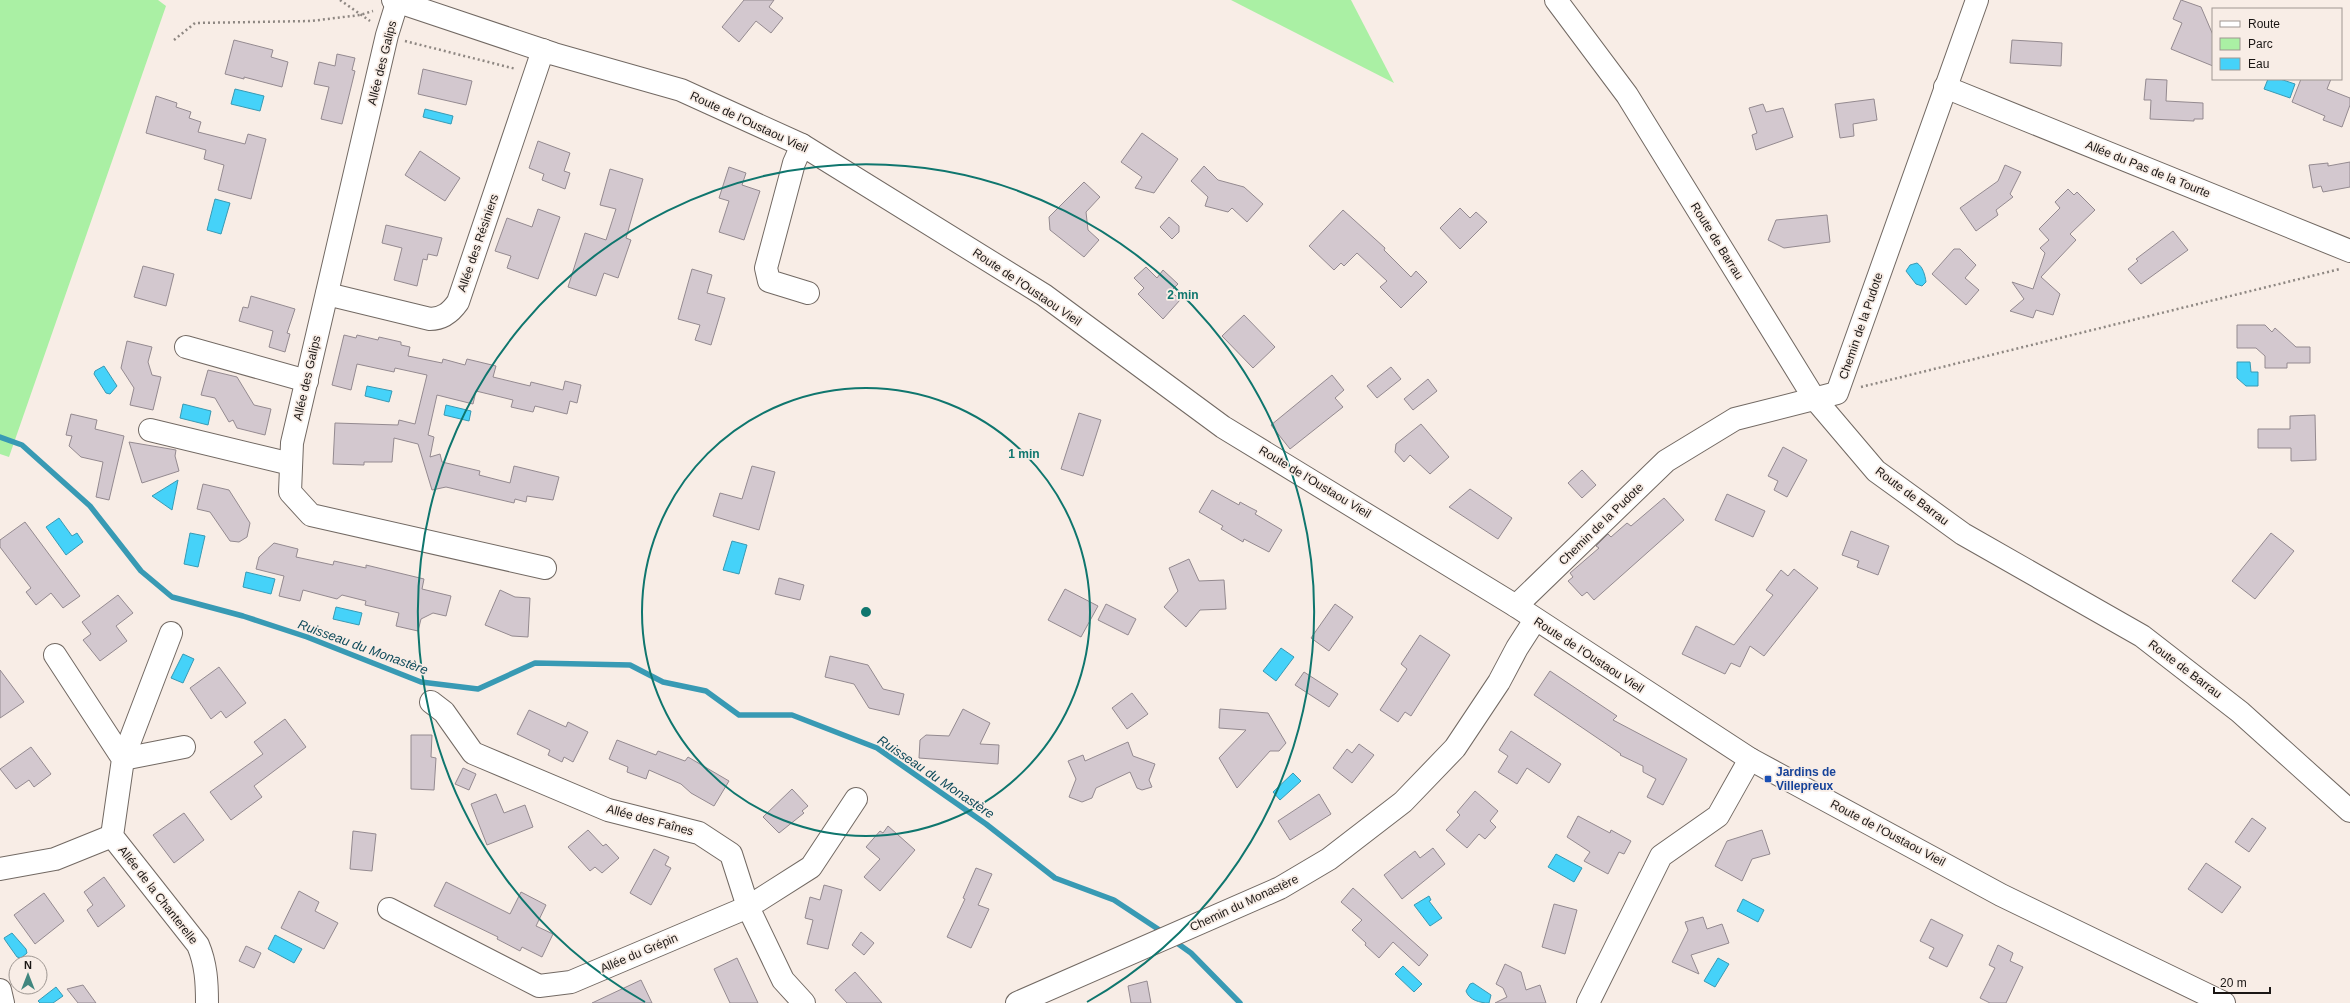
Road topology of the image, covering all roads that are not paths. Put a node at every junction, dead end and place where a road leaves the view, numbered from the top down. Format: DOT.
graph roads {
  1 [pos="1556,0"];
  2 [pos="1977,0"];
  3 [pos="395,1"];
  4 [pos="543,50"];
  5 [pos="1945,87"];
  6 [pos="802,146"];
  7 [pos="2346,260"];
  8 [pos="808,293"];
  9 [pos="327,294"];
  10 [pos="186,347"];
  11 [pos="307,381"];
  12 [pos="1814,398"];
  13 [pos="150,430"];
  14 [pos="291,464"];
  15 [pos="545,568"];
  16 [pos="1516,606"];
  17 [pos="1535,620"];
  18 [pos="172,633"];
  19 [pos="55,655"];
  20 [pos="431,702"];
  21 [pos="184,747"];
  22 [pos="123,759"];
  23 [pos="1750,759"];
  24 [pos="856,799"];
  25 [pos="2350,811"];
  26 [pos="112,836"];
  27 [pos="0,869"];
  28 [pos="748,907"];
  29 [pos="389,909"];
  30 [pos="0,990"];
  31 [pos="2,1003"];
  32 [pos="207,1003"];
  33 [pos="804,1003"];
  34 [pos="1017,1003"];
  35 [pos="1588,1003"];
  36 [pos="2224,1003"];
  1 -- 12 [label="street, Route de Barrau"];
  2 -- 5 [label="street, Chemin de la Pudote"];
  3 -- 4 [label="street, Route de l'Oustaou Vieil"];
  3 -- 9 [label="street, Allée des Galips"];
  4 -- 6 [label="street, Route de l'Oustaou Vieil"];
  4 -- 9 [label="street, Allée des Résiniers"];
  5 -- 7 [label="street, Allée du Pas de la Tourte"];
  5 -- 12 [label="street, Chemin de la Pudote"];
  6 -- 8 [label="street"];
  6 -- 16 [label="street, Route de l'Oustaou Vieil"];
  9 -- 11 [label="street, Allée des Galips"];
  10 -- 11 [label="street"];
  11 -- 14 [label="street, Allée des Galips"];
  12 -- 16 [label="street, Chemin de la Pudote"];
  12 -- 25 [label="street, Route de Barrau"];
  13 -- 14 [label="street"];
  14 -- 15 [label="street, Allée des Galips"];
  16 -- 17 [label="street, Route de l'Oustaou Vieil"];
  17 -- 23 [label="street, Route de l'Oustaou Vieil"];
  17 -- 34 [label="street, Chemin du Monastère"];
  18 -- 22 [label="street, Allée de la Chanterelle"];
  19 -- 22 [label="street"];
  20 -- 28 [label="street, Allée des Faînes"];
  21 -- 22 [label="street"];
  22 -- 26 [label="street, Allée de la Chanterelle"];
  23 -- 35 [label="street"];
  23 -- 36 [label="street, Route de l'Oustaou Vieil"];
  24 -- 28 [label="street, Allée du Grépin"];
  26 -- 27 [label="street, Allée de la Chanterelle"];
  26 -- 32 [label="street, Allée de la Chanterelle"];
  28 -- 29 [label="street, Allée du Grépin"];
  28 -- 33 [label="street, Allée des Faînes"];
  30 -- 31 [label="street"];
}
